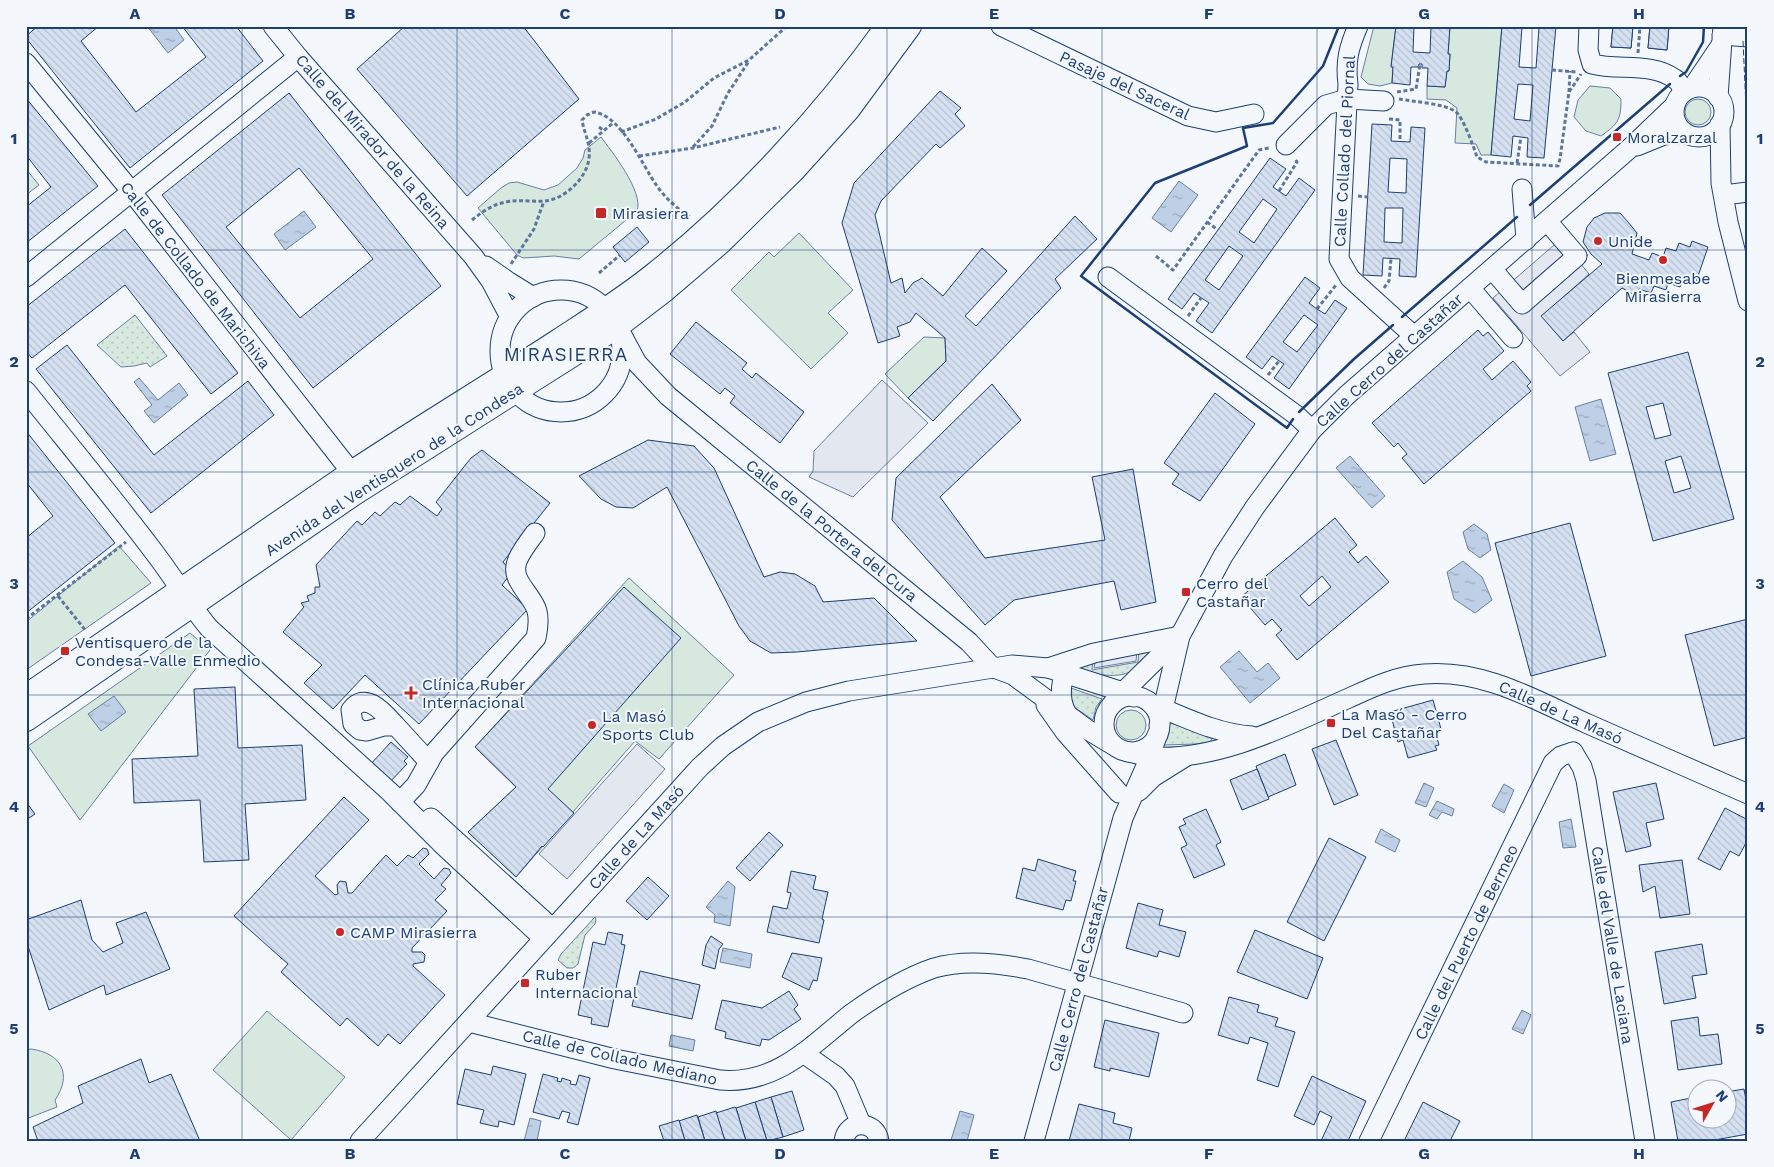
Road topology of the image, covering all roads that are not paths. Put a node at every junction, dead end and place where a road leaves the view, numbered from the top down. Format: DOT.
graph roads {
  1 [pos="273,26"];
  2 [pos="888,26"];
  3 [pos="909,26"];
  4 [pos="1001,26"];
  5 [pos="1358,26"];
  6 [pos="1589,26"];
  7 [pos="1722,35"];
  8 [pos="1748,37"];
  9 [pos="298,57"];
  10 [pos="26,63"];
  11 [pos="1684,95"];
  12 [pos="1718,97"];
  13 [pos="1347,99"];
  14 [pos="1384,101"];
  15 [pos="1254,114"];
  16 [pos="1720,124"];
  17 [pos="1689,135"];
  18 [pos="1286,145"];
  19 [pos="1629,150"];
  20 [pos="1522,189"];
  21 [pos="1723,189"];
  22 [pos="131,191"];
  23 [pos="1748,192"];
  24 [pos="1547,221"];
  25 [pos="1526,240"];
  26 [pos="473,256"];
  27 [pos="1492,269"];
  28 [pos="26,277"];
  29 [pos="1108,277"];
  30 [pos="1470,288"];
  31 [pos="533,297"];
  32 [pos="1747,298"];
  33 [pos="510,317"];
  34 [pos="612,318"];
  35 [pos="1414,336"];
  36 [pos="1513,338"];
  37 [pos="614,382"];
  38 [pos="510,383"];
  39 [pos="26,391"];
  40 [pos="668,396"];
  41 [pos="1312,430"];
  42 [pos="353,483"];
  43 [pos="535,533"];
  44 [pos="186,597"];
  45 [pos="1180,636"];
  46 [pos="1062,667"];
  47 [pos="993,668"];
  48 [pos="1170,676"];
  49 [pos="1038,693"];
  50 [pos="26,697"];
  51 [pos="1142,709"];
  52 [pos="1066,714"];
  53 [pos="26,719"];
  54 [pos="1191,720"];
  55 [pos="1584,722"];
  56 [pos="396,726"];
  57 [pos="1256,737"];
  58 [pos="1113,740"];
  59 [pos="1572,752"];
  60 [pos="1188,756"];
  61 [pos="1150,757"];
  62 [pos="429,762"];
  63 [pos="1748,794"];
  64 [pos="407,795"];
  65 [pos="1125,797"];
  66 [pos="548,933"];
  67 [pos="1077,982"];
  68 [pos="1183,1013"];
  69 [pos="469,1022"];
  70 [pos="803,1053"];
  71 [pos="861,1124"];
  72 [pos="360,1141"];
  73 [pos="844,1141"];
  74 [pos="880,1141"];
  75 [pos="1034,1141"];
  76 [pos="1369,1141"];
  77 [pos="1645,1141"];
  1 -- 9 [label="street, Calle del Mirador de la Reina"];
  2 -- 34 [label="main road, Avenida del Ventisquero de la Condesa"];
  3 -- 34 [label="main road, Avenida del Ventisquero de la Condesa"];
  4 -- 15 [label="street, Pasaje del Saceral"];
  5 -- 13 [label="street, Calle Collado del Piornal"];
  6 -- 11 [label="street"];
  7 -- 8 [label="street"];
  7 -- 11 [label="street, Calle Cerro del Castañar"];
  7 -- 12 [label="street"];
  9 -- 22 [label="street"];
  9 -- 26 [label="street, Calle del Mirador de la Reina"];
  10 -- 22 [label="street, Calle de Collado de Marichiva"];
  11 -- 12 [label="street"];
  11 -- 17 [label="street"];
  11 -- 19 [label="street, Calle Cerro del Castañar"];
  12 -- 16 [label="street"];
  13 -- 14 [label="street"];
  13 -- 18 [label="street"];
  13 -- 35 [label="street, Calle Collado del Piornal"];
  16 -- 17 [label="street, Calle Cerro del Castañar"];
  16 -- 21 [label="street"];
  17 -- 19 [label="street, Calle Cerro del Castañar"];
  17 -- 21 [label="street"];
  19 -- 24 [label="street, Calle Cerro del Castañar"];
  20 -- 25 [label="street"];
  21 -- 23 [label="street"];
  21 -- 32 [label="street"];
  22 -- 28 [label="street"];
  22 -- 42 [label="street, Calle de Collado de Marichiva"];
  24 -- 25 [label="street, Calle Cerro del Castañar"];
  24 -- 27 [label="street"];
  25 -- 27 [label="street, Calle Cerro del Castañar"];
  26 -- 31 [label="street, Calle del Mirador de la Reina"];
  26 -- 33 [label="street, Calle del Mirador de la Reina"];
  27 -- 30 [label="street, Calle Cerro del Castañar"];
  29 -- 41 [label="street"];
  30 -- 35 [label="street, Calle Cerro del Castañar"];
  30 -- 36 [label="street"];
  31 -- 33 [label="street"];
  31 -- 34 [label="street"];
  33 -- 38 [label="street"];
  34 -- 37 [label="street"];
  34 -- 38 [label="main road, Avenida del Ventisquero de la Condesa"];
  34 -- 40 [label="street, Calle de la Portera del Cura"];
  35 -- 41 [label="street, Calle Cerro del Castañar"];
  37 -- 38 [label="street"];
  37 -- 40 [label="street, Calle de la Portera del Cura"];
  38 -- 42 [label="main road, Avenida del Ventisquero de la Condesa"];
  39 -- 44 [label="street"];
  40 -- 47 [label="street, Calle de la Portera del Cura"];
  41 -- 45 [label="street, Calle Cerro del Castañar"];
  42 -- 44 [label="main road, Avenida del Ventisquero de la Condesa"];
  43 -- 62 [label="street"];
  44 -- 50 [label="main road, Avenida del Ventisquero de la Condesa"];
  44 -- 53 [label="main road, Avenida del Ventisquero de la Condesa"];
  44 -- 64 [label="street"];
  45 -- 46 [label="street"];
  45 -- 48 [label="street, Calle Cerro del Castañar"];
  45 -- 51 [label="street, Calle Cerro del Castañar"];
  46 -- 47 [label="street, Calle de La Masó"];
  46 -- 51 [label="street, Calle de La Masó"];
  46 -- 52 [label="street"];
  47 -- 49 [label="street, Calle de La Masó"];
  47 -- 66 [label="street, Calle de La Masó"];
  48 -- 51 [label="street, Calle Cerro del Castañar"];
  48 -- 54 [label="street"];
  49 -- 52 [label="street, Calle de La Masó"];
  49 -- 65 [label="street"];
  51 -- 54 [label="street, Calle de La Masó"];
  51 -- 58 [label="street"];
  51 -- 58 [label="street"];
  51 -- 61 [label="street, Calle Cerro del Castañar"];
  52 -- 58 [label="street, Calle de La Masó"];
  54 -- 57 [label="street, Calle de La Masó"];
  55 -- 57 [label="street, Calle de La Masó"];
  55 -- 59 [label="street"];
  55 -- 63 [label="street, Calle de La Masó"];
  56 -- 62 [label="street"];
  57 -- 60 [label="street, Calle de La Masó"];
  58 -- 61 [label="street, Calle de La Masó"];
  58 -- 65 [label="street"];
  59 -- 76 [label="street, Calle del Puerto de Bermeo"];
  59 -- 77 [label="street, Calle del Valle de Laciana"];
  60 -- 61 [label="street, Calle de La Masó"];
  60 -- 65 [label="street"];
  61 -- 65 [label="street, Calle Cerro del Castañar"];
  62 -- 64 [label="street"];
  64 -- 66 [label="street"];
  65 -- 67 [label="street, Calle Cerro del Castañar"];
  66 -- 69 [label="street, Calle de La Masó"];
  67 -- 68 [label="street, Calle de Collado Mediano"];
  67 -- 70 [label="street, Calle de Collado Mediano"];
  67 -- 75 [label="street, Calle Cerro del Castañar"];
  69 -- 70 [label="street, Calle de Collado Mediano"];
  69 -- 72 [label="street, Calle de La Masó"];
  70 -- 71 [label="street"];
  71 -- 73 [label="street"];
  71 -- 74 [label="street"];
}
